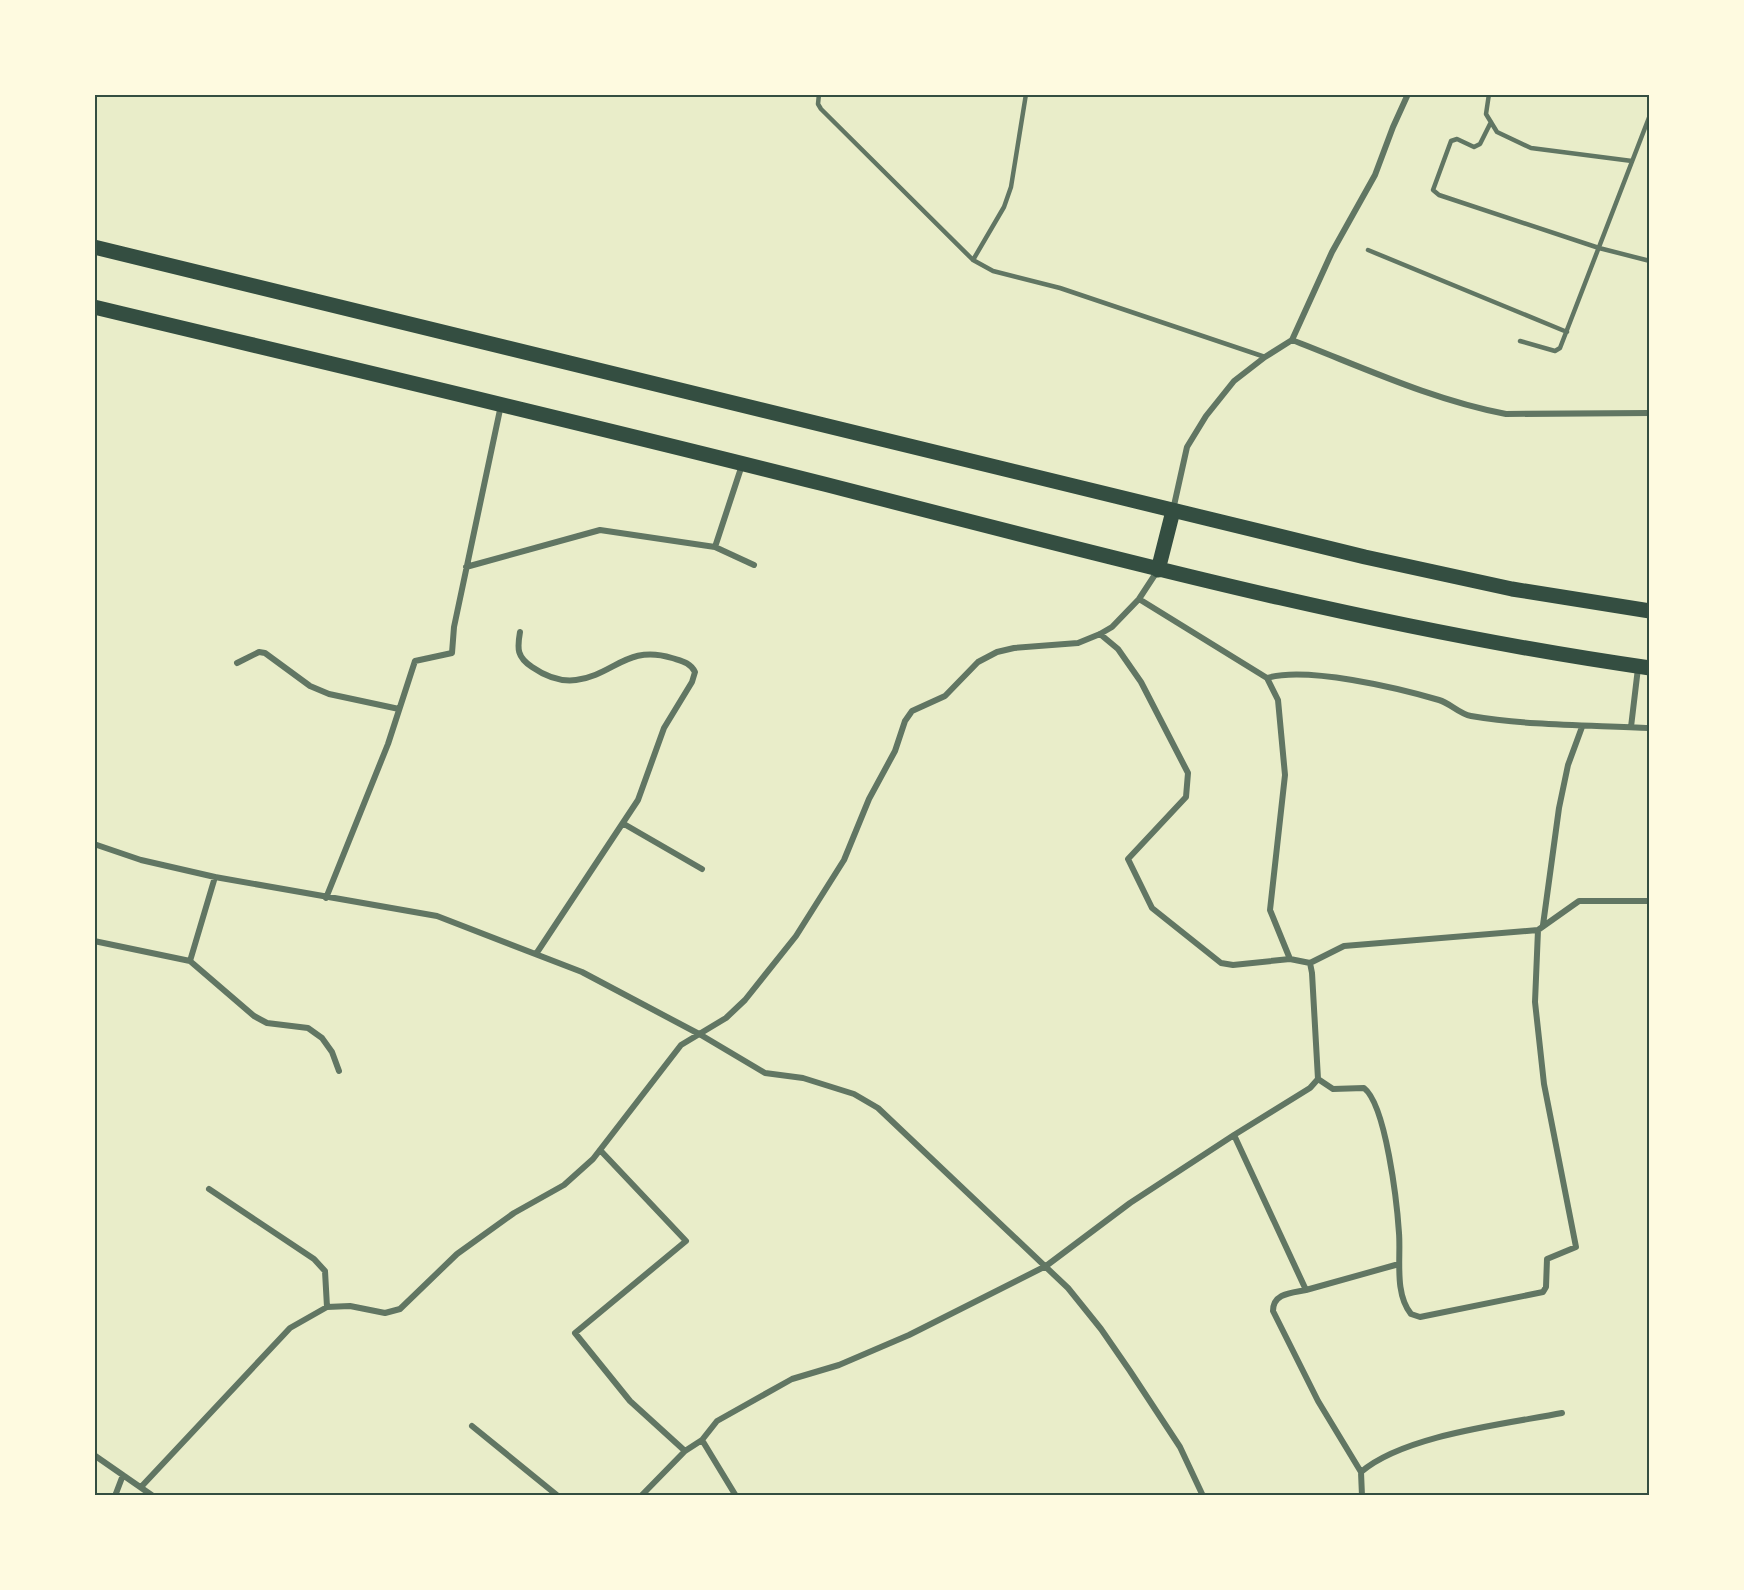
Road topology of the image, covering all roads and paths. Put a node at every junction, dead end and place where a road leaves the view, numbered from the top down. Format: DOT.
graph roads {
  1 [pos="819,94"];
  2 [pos="1026,94"];
  3 [pos="1408,94"];
  4 [pos="1489,94"];
  5 [pos="1650,115"];
  6 [pos="1491,122"];
  7 [pos="1632,161"];
  8 [pos="94,247"];
  9 [pos="1599,248"];
  10 [pos="1368,250"];
  11 [pos="973,260"];
  12 [pos="1650,261"];
  13 [pos="94,307"];
  14 [pos="1567,332"];
  15 [pos="1292,340"];
  16 [pos="1520,341"];
  17 [pos="1265,357"];
  18 [pos="501,405"];
  19 [pos="1650,413"];
  20 [pos="742,464"];
  21 [pos="1173,511"];
  22 [pos="715,547"];
  23 [pos="754,565"];
  24 [pos="466,567"];
  25 [pos="1158,570"];
  26 [pos="1139,599"];
  27 [pos="1650,611"];
  28 [pos="520,632"];
  29 [pos="1100,634"];
  30 [pos="237,663"];
  31 [pos="1644,667"];
  32 [pos="1267,678"];
  33 [pos="399,709"];
  34 [pos="1582,727"];
  35 [pos="1631,727"];
  36 [pos="1650,728"];
  37 [pos="624,824"];
  38 [pos="94,844"];
  39 [pos="702,869"];
  40 [pos="215,877"];
  41 [pos="326,898"];
  42 [pos="1650,901"];
  43 [pos="1540,928"];
  44 [pos="94,941"];
  45 [pos="536,954"];
  46 [pos="1290,959"];
  47 [pos="190,961"];
  48 [pos="1310,963"];
  49 [pos="701,1035"];
  50 [pos="339,1071"];
  51 [pos="1318,1079"];
  52 [pos="1234,1135"];
  53 [pos="600,1150"];
  54 [pos="209,1189"];
  55 [pos="1399,1264"];
  56 [pos="1046,1266"];
  57 [pos="1306,1290"];
  58 [pos="327,1307"];
  59 [pos="1562,1413"];
  60 [pos="472,1426"];
  61 [pos="702,1440"];
  62 [pos="685,1451"];
  63 [pos="94,1455"];
  64 [pos="1361,1472"];
  65 [pos="123,1475"];
  66 [pos="141,1487"];
  67 [pos="115,1496"];
  68 [pos="153,1496"];
  69 [pos="558,1496"];
  70 [pos="641,1496"];
  71 [pos="736,1496"];
  72 [pos="1203,1496"];
  73 [pos="1362,1496"];
  1 -- 11 [label="lane"];
  2 -- 11 [label="lane"];
  3 -- 15 [label="street"];
  4 -- 6 [label="lane"];
  5 -- 7 [label="lane"];
  6 -- 7 [label="lane"];
  6 -- 9 [label="lane"];
  7 -- 9 [label="lane"];
  8 -- 21 [label="main road"];
  9 -- 12 [label="lane"];
  9 -- 14 [label="lane"];
  10 -- 14 [label="lane"];
  11 -- 17 [label="lane"];
  13 -- 18 [label="main road"];
  14 -- 16 [label="lane"];
  15 -- 17 [label="street"];
  15 -- 19 [label="street"];
  17 -- 21 [label="street"];
  18 -- 20 [label="main road"];
  18 -- 24 [label="street"];
  20 -- 22 [label="street"];
  20 -- 25 [label="main road"];
  21 -- 25 [label="main road"];
  21 -- 27 [label="main road"];
  22 -- 23 [label="street"];
  22 -- 24 [label="street"];
  24 -- 33 [label="street"];
  25 -- 26 [label="street"];
  25 -- 31 [label="main road"];
  26 -- 29 [label="street"];
  26 -- 32 [label="street"];
  28 -- 37 [label="street"];
  29 -- 46 [label="street"];
  29 -- 49 [label="street"];
  30 -- 33 [label="street"];
  31 -- 35 [label="street"];
  32 -- 34 [label="street"];
  32 -- 46 [label="street"];
  33 -- 41 [label="street"];
  34 -- 35 [label="street"];
  34 -- 43 [label="street"];
  35 -- 36 [label="street"];
  37 -- 39 [label="street"];
  37 -- 45 [label="street"];
  38 -- 40 [label="street"];
  40 -- 41 [label="street"];
  40 -- 47 [label="street"];
  41 -- 45 [label="street"];
  42 -- 43 [label="street"];
  43 -- 48 [label="street"];
  43 -- 55 [label="street"];
  44 -- 47 [label="street"];
  45 -- 49 [label="street"];
  46 -- 48 [label="street"];
  47 -- 50 [label="street"];
  48 -- 51 [label="street"];
  49 -- 53 [label="street"];
  49 -- 56 [label="street"];
  51 -- 52 [label="street"];
  51 -- 55 [label="street"];
  52 -- 56 [label="street"];
  52 -- 57 [label="street"];
  53 -- 58 [label="street"];
  53 -- 62 [label="street"];
  54 -- 58 [label="street"];
  55 -- 57 [label="street"];
  56 -- 61 [label="street"];
  56 -- 72 [label="street"];
  57 -- 64 [label="street"];
  58 -- 66 [label="street"];
  59 -- 64 [label="street"];
  60 -- 69 [label="street"];
  61 -- 62 [label="street"];
  61 -- 71 [label="street"];
  62 -- 70 [label="street"];
  63 -- 65 [label="street"];
  64 -- 73 [label="street"];
  65 -- 66 [label="street"];
  65 -- 67 [label="street"];
  66 -- 68 [label="street"];
}
